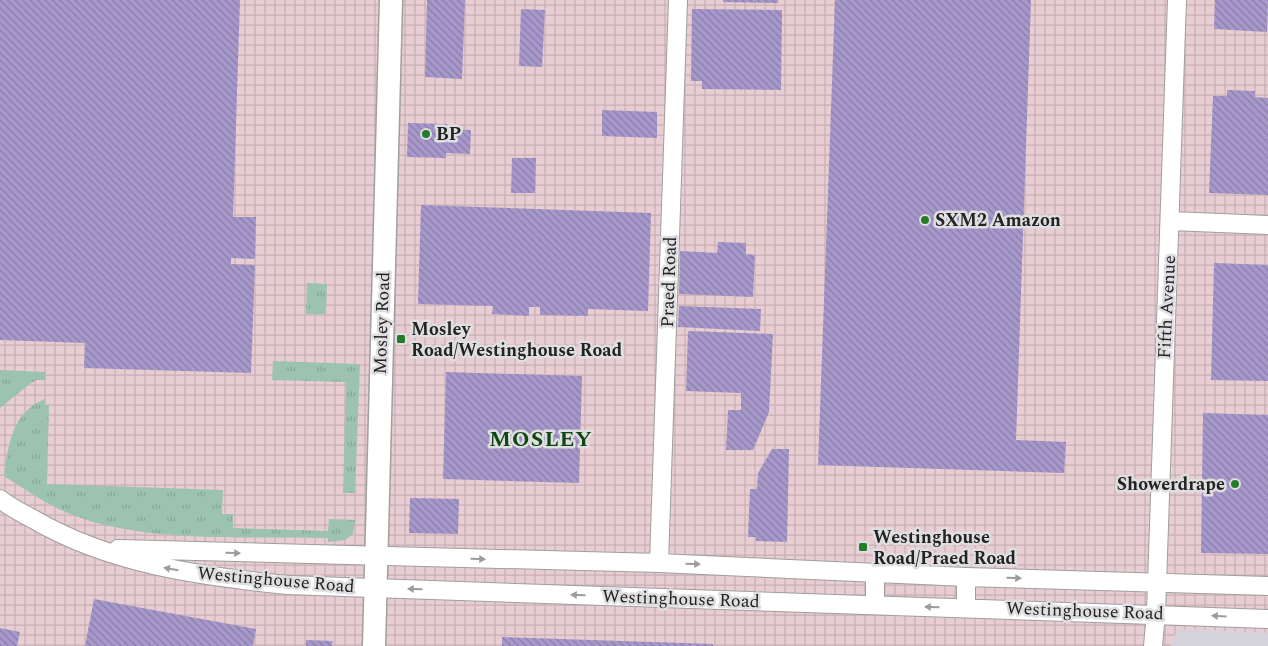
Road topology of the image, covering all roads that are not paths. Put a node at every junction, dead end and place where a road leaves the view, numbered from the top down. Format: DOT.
graph roads {
  1 [pos="391,0"];
  2 [pos="678,0"];
  3 [pos="1177,0"];
  4 [pos="1170,221"];
  5 [pos="1268,225"];
  6 [pos="0,499"];
  7 [pos="97,548"];
  8 [pos="377,556"];
  9 [pos="659,563"];
  10 [pos="876,573"];
  11 [pos="966,577"];
  12 [pos="1157,583"];
  13 [pos="1268,586"];
  14 [pos="376,589"];
  15 [pos="874,605"];
  16 [pos="966,608"];
  17 [pos="1156,613"];
  18 [pos="1268,619"];
  19 [pos="374,646"];
  20 [pos="1153,646"];
  1 -- 8 [label="main road, Mosley Road"];
  2 -- 9 [label="street, Praed Road"];
  3 -- 4 [label="street, Fifth Avenue"];
  4 -- 5 [label="street"];
  4 -- 12 [label="street, Fifth Avenue"];
  6 -- 7 [label="street, Westinghouse Road"];
  7 -- 8 [label="street, Westinghouse Road, one-way"];
  14 -- 7 [label="street, Westinghouse Road, one-way"];
  8 -- 9 [label="street, Westinghouse Road, one-way"];
  8 -- 14 [label="main road, Mosley Road"];
  9 -- 10 [label="street, Westinghouse Road, one-way"];
  10 -- 11 [label="street, Westinghouse Road"];
  10 -- 15 [label="street"];
  11 -- 12 [label="street, Westinghouse Road, one-way"];
  11 -- 16 [label="street"];
  12 -- 13 [label="street, Westinghouse Road"];
  12 -- 17 [label="street, Fifth Avenue"];
  15 -- 14 [label="street, Westinghouse Road, one-way"];
  14 -- 19 [label="main road, Mosley Road"];
  16 -- 15 [label="street, Westinghouse Road, one-way"];
  16 -- 17 [label="street, Westinghouse Road"];
  18 -- 17 [label="street, Westinghouse Road, one-way"];
  17 -- 20 [label="street, Fifth Avenue"];
}
